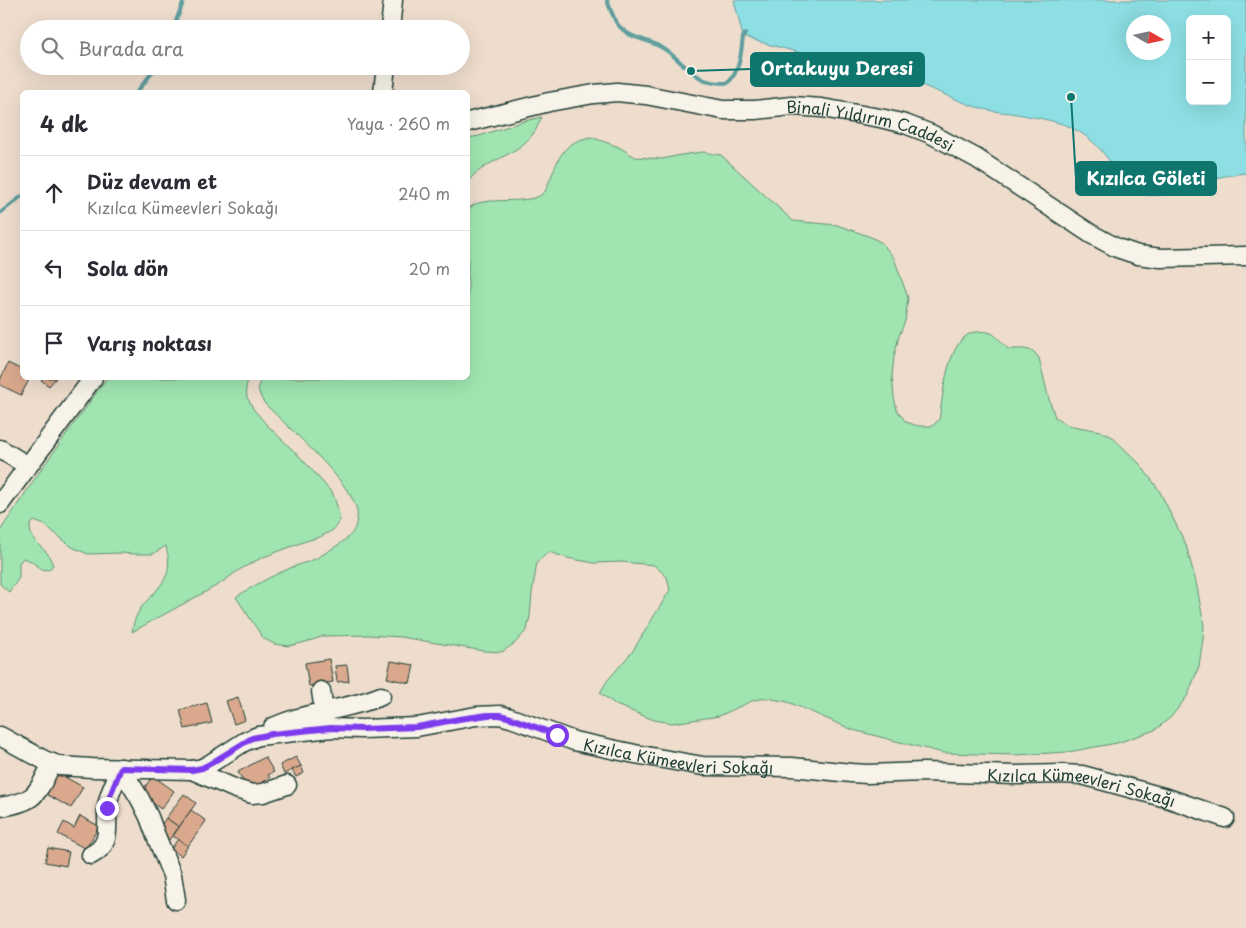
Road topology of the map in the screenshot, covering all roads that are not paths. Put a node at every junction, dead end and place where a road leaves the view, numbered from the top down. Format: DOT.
graph roads {
  1 [pos="393,0"];
  2 [pos="391,20"];
  3 [pos="385,75"];
  4 [pos="383,90"];
  5 [pos="470,122"];
  6 [pos="1246,256"];
  7 [pos="92,380"];
  8 [pos="0,449"];
  9 [pos="28,466"];
  10 [pos="0,504"];
  11 [pos="321,691"];
  12 [pos="381,696"];
  13 [pos="324,712"];
  14 [pos="0,736"];
  15 [pos="252,738"];
  16 [pos="52,764"];
  17 [pos="121,768"];
  18 [pos="192,770"];
  19 [pos="287,784"];
  20 [pos="0,807"];
  21 [pos="1225,818"];
  22 [pos="91,855"];
  23 [pos="176,900"];
  1 -- 2 [label="street"];
  3 -- 4 [label="street"];
  5 -- 6 [label="street, Binali Yıldırım Caddesi"];
  7 -- 9 [label="street"];
  8 -- 9 [label="street"];
  9 -- 10 [label="street"];
  11 -- 13 [label="street"];
  12 -- 13 [label="street"];
  13 -- 15 [label="street"];
  14 -- 16 [label="street, Kızılca Kümeevleri Sokağı"];
  15 -- 18 [label="street, Kızılca Kümeevleri Sokağı"];
  15 -- 21 [label="street, Kızılca Kümeevleri Sokağı"];
  16 -- 17 [label="street, Kızılca Kümeevleri Sokağı"];
  16 -- 20 [label="street"];
  17 -- 18 [label="street, Kızılca Kümeevleri Sokağı"];
  17 -- 22 [label="street"];
  17 -- 23 [label="street"];
  18 -- 19 [label="street"];
}
